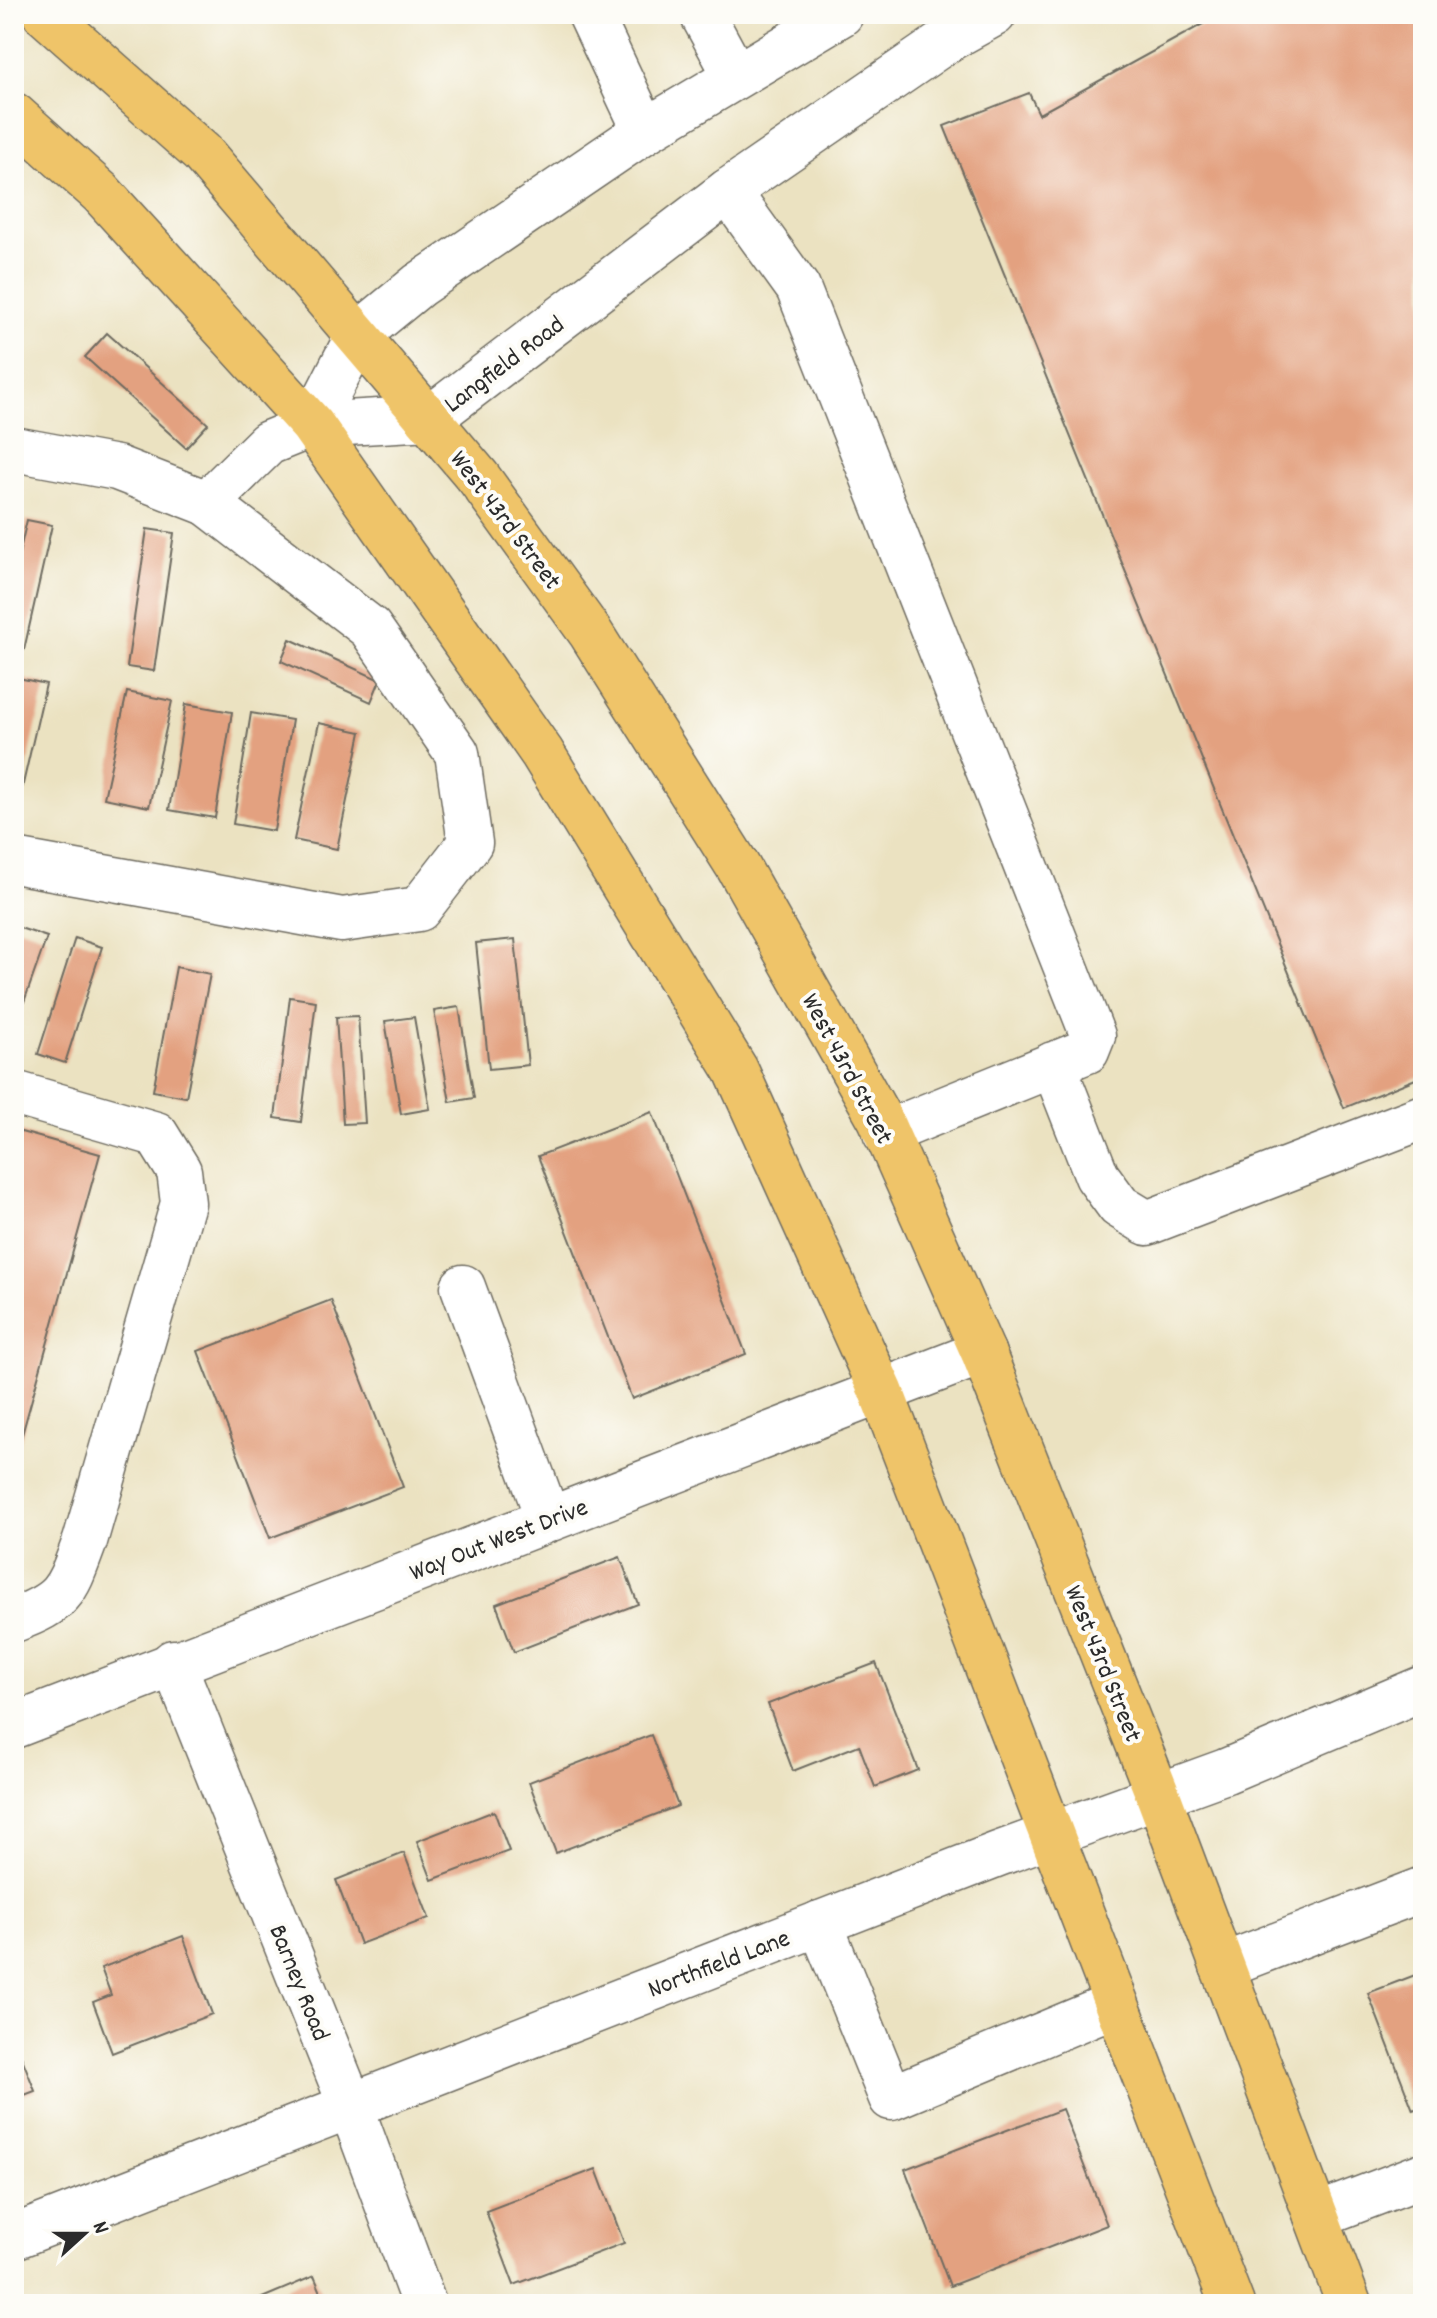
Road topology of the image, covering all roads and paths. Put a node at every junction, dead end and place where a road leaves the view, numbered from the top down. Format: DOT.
graph roads {
  1 [pos="45,14"];
  2 [pos="590,14"];
  3 [pos="702,14"];
  4 [pos="841,14"];
  5 [pos="994,14"];
  6 [pos="735,75"];
  7 [pos="14,115"];
  8 [pos="645,131"];
  9 [pos="728,191"];
  10 [pos="358,335"];
  11 [pos="430,418"];
  12 [pos="312,425"];
  13 [pos="14,449"];
  14 [pos="207,503"];
  15 [pos="14,861"];
  16 [pos="1053,1064"];
  17 [pos="14,1093"];
  18 [pos="1423,1117"];
  19 [pos="885,1133"];
  20 [pos="463,1287"];
  21 [pos="983,1352"];
  22 [pos="881,1391"];
  23 [pos="548,1519"];
  24 [pos="14,1620"];
  25 [pos="173,1662"];
  26 [pos="1423,1688"];
  27 [pos="14,1726"];
  28 [pos="1158,1795"];
  29 [pos="1051,1834"];
  30 [pos="1423,1889"];
  31 [pos="820,1923"];
  32 [pos="1222,1966"];
  33 [pos="1116,2004"];
  34 [pos="350,2104"];
  35 [pos="1423,2175"];
  36 [pos="1316,2216"];
  37 [pos="14,2237"];
  38 [pos="424,2304"];
  39 [pos="1232,2304"];
  40 [pos="1349,2304"];
  1 -- 10 [label="main road, West 43rd Street"];
  2 -- 8 [label="street"];
  3 -- 6 [label="street"];
  4 -- 6 [label="street"];
  5 -- 9 [label="street, Langfield Road"];
  6 -- 8 [label="street"];
  7 -- 12 [label="main road"];
  8 -- 10 [label="street"];
  9 -- 11 [label="street, Langfield Road"];
  9 -- 16 [label="street"];
  10 -- 11 [label="main road, West 43rd Street"];
  10 -- 12 [label="street"];
  11 -- 12 [label="street, Langfield Road"];
  11 -- 19 [label="main road, West 43rd Street"];
  12 -- 14 [label="street, Langfield Road"];
  12 -- 22 [label="main road"];
  13 -- 14 [label="street"];
  14 -- 15 [label="street"];
  16 -- 18 [label="street"];
  16 -- 19 [label="street"];
  17 -- 24 [label="street"];
  19 -- 21 [label="main road, West 43rd Street"];
  20 -- 23 [label="street"];
  21 -- 22 [label="street, Way Out West Drive"];
  21 -- 28 [label="main road, West 43rd Street"];
  22 -- 23 [label="street, Way Out West Drive"];
  22 -- 29 [label="main road"];
  23 -- 25 [label="street, Way Out West Drive"];
  25 -- 27 [label="street, Way Out West Drive"];
  25 -- 34 [label="street, Barney Road"];
  26 -- 28 [label="street, Northfield Lane"];
  28 -- 29 [label="street, Northfield Lane"];
  28 -- 32 [label="main road, West 43rd Street"];
  29 -- 31 [label="street, Northfield Lane"];
  29 -- 33 [label="main road"];
  30 -- 32 [label="street"];
  31 -- 33 [label="street"];
  31 -- 34 [label="street, Northfield Lane"];
  32 -- 36 [label="main road, West 43rd Street"];
  33 -- 39 [label="main road"];
  34 -- 37 [label="street, Northfield Lane"];
  34 -- 38 [label="street, Barney Road"];
  35 -- 36 [label="street"];
  36 -- 40 [label="main road, West 43rd Street"];
}
